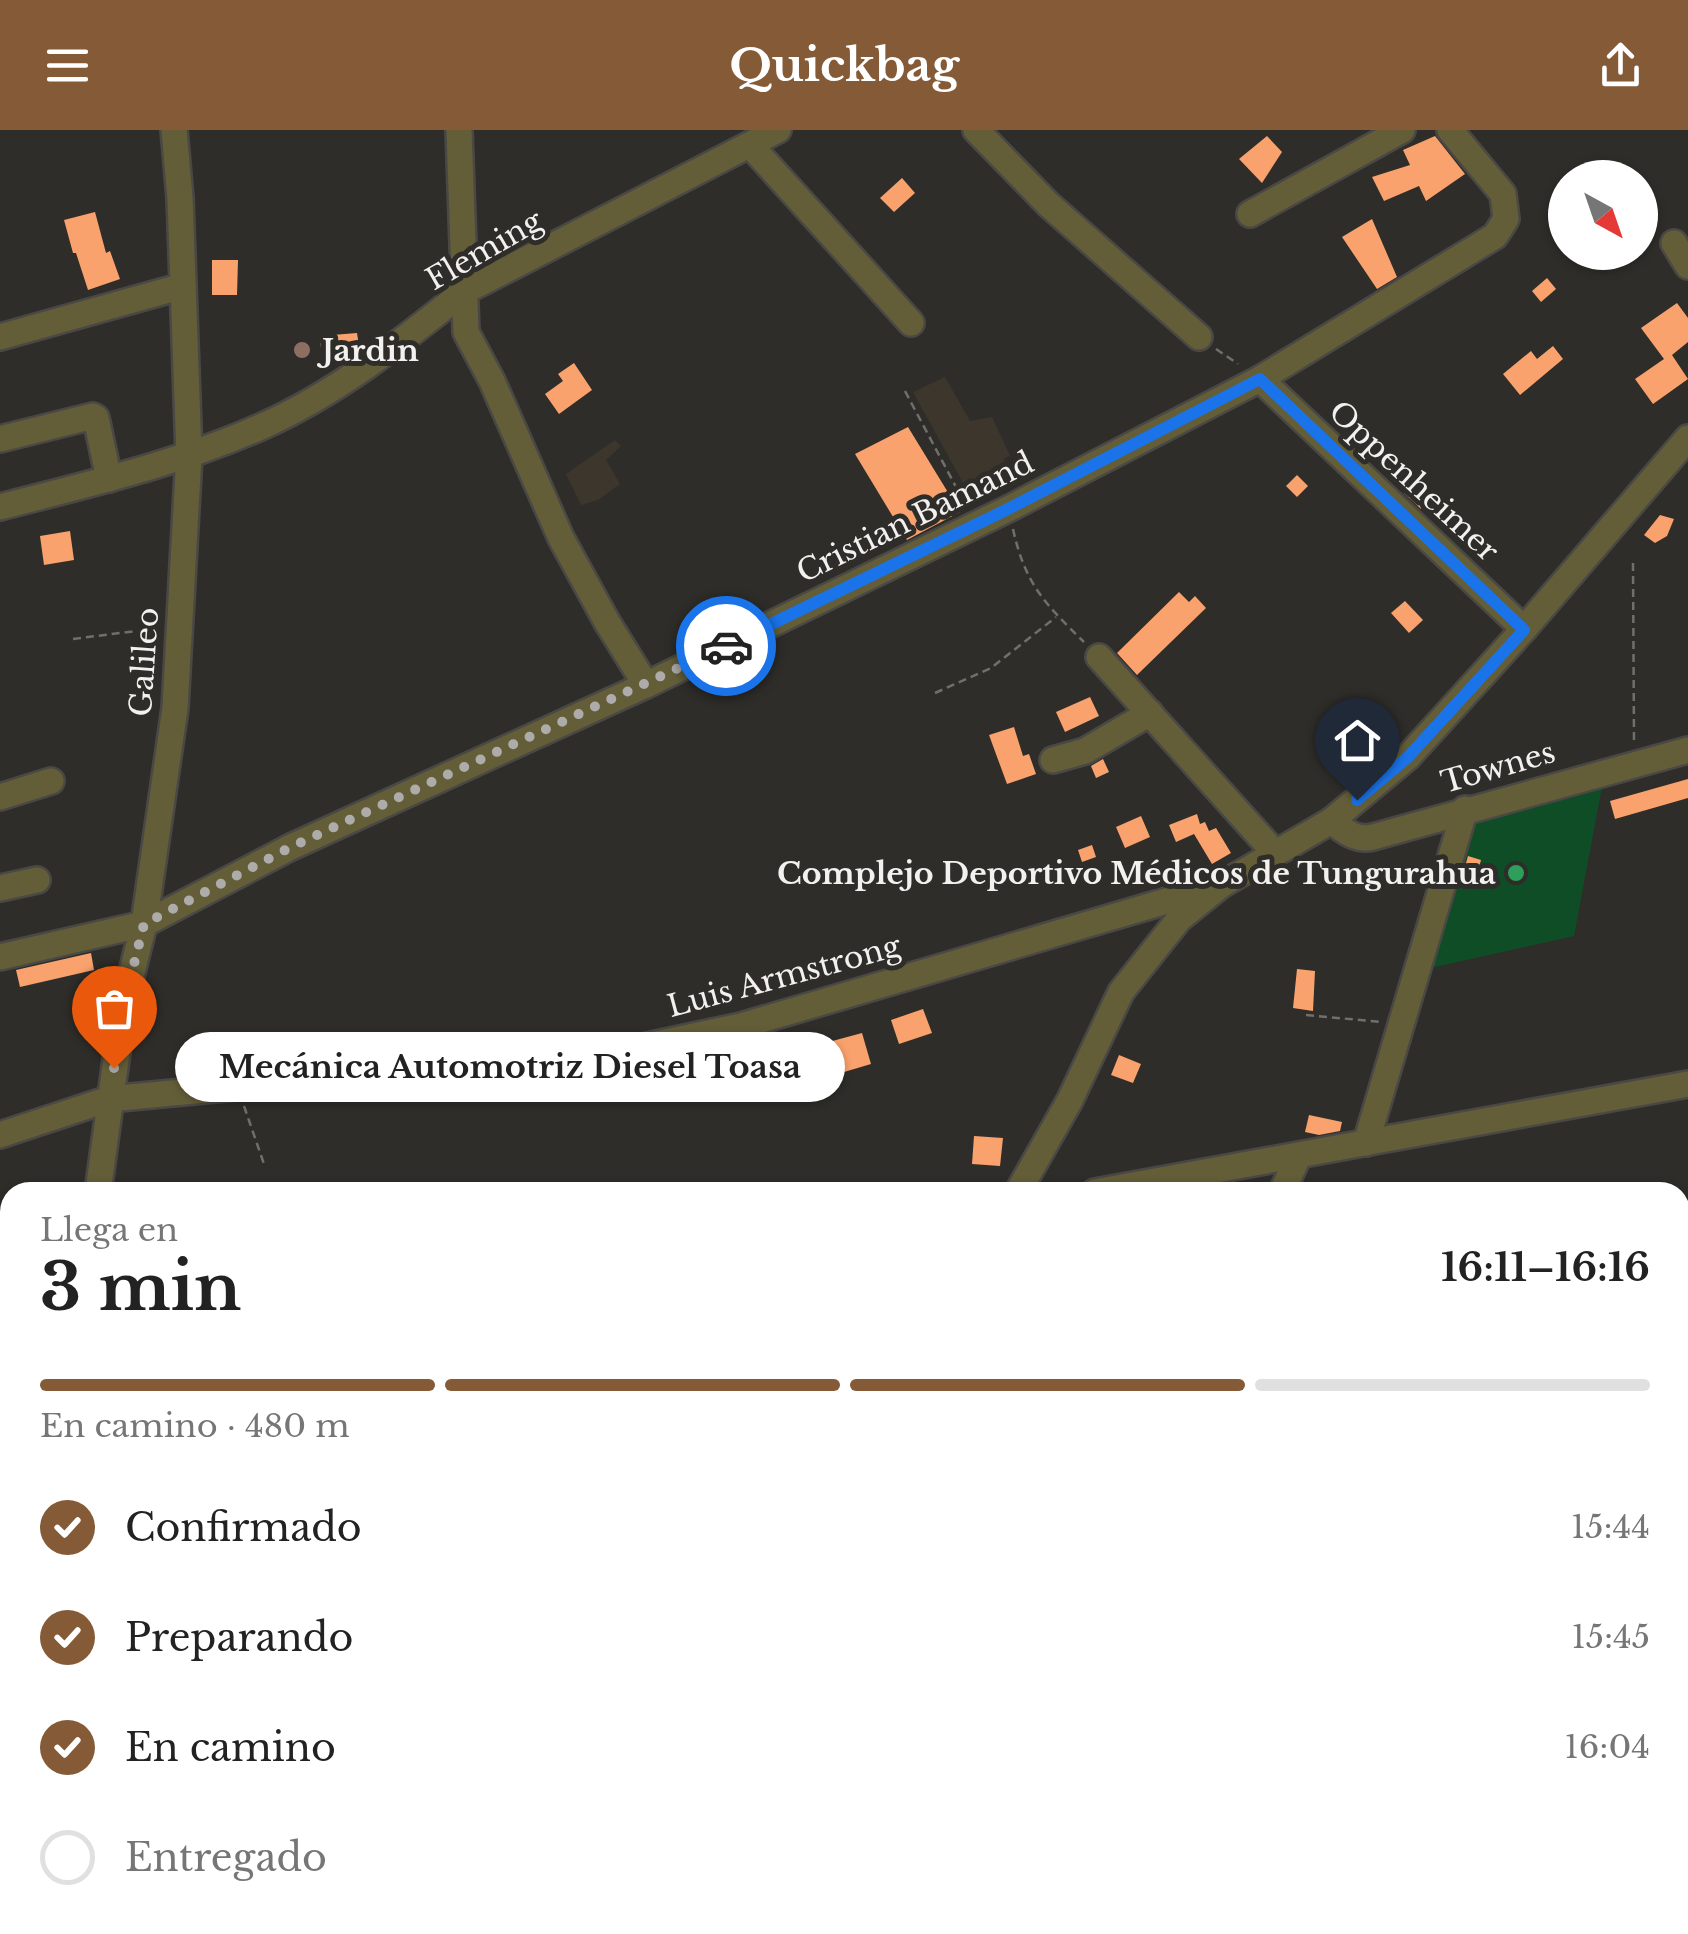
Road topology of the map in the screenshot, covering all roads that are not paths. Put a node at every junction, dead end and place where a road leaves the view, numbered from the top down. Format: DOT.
graph roads {
  1 [pos="174,130"];
  2 [pos="459,130"];
  3 [pos="778,130"];
  4 [pos="976,130"];
  5 [pos="1402,130"];
  6 [pos="1450,130"];
  7 [pos="750,145"];
  8 [pos="1250,214"];
  9 [pos="1674,244"];
  10 [pos="1688,266"];
  11 [pos="183,286"];
  12 [pos="463,292"];
  13 [pos="911,322"];
  14 [pos="0,336"];
  15 [pos="1199,337"];
  16 [pos="1260,379"];
  17 [pos="1688,438"];
  18 [pos="0,439"];
  19 [pos="188,456"];
  20 [pos="109,479"];
  21 [pos="0,507"];
  22 [pos="1524,630"];
  23 [pos="1100,656"];
  24 [pos="646,685"];
  25 [pos="1150,713"];
  26 [pos="1688,750"];
  27 [pos="1053,760"];
  28 [pos="51,781"];
  29 [pos="0,797"];
  30 [pos="1465,810"];
  31 [pos="1331,821"];
  32 [pos="1274,852"];
  33 [pos="37,880"];
  34 [pos="1222,885"];
  35 [pos="0,888"];
  36 [pos="144,924"];
  37 [pos="0,957"];
  38 [pos="1688,1084"];
  39 [pos="109,1099"];
  40 [pos="0,1135"];
  41 [pos="1366,1143"];
  42 [pos="1299,1155"];
  43 [pos="99,1182"];
  44 [pos="1024,1182"];
  45 [pos="1151,1182"];
  46 [pos="1287,1182"];
  1 -- 11 [label="street, Galileo"];
  2 -- 12 [label="street"];
  3 -- 7 [label="street, Fleming"];
  4 -- 15 [label="street"];
  5 -- 8 [label="street"];
  6 -- 16 [label="street, Cristian Bamand"];
  7 -- 12 [label="street, Fleming"];
  7 -- 13 [label="street"];
  9 -- 10 [label="street"];
  11 -- 14 [label="street"];
  11 -- 19 [label="street, Galileo"];
  12 -- 19 [label="street, Fleming"];
  12 -- 24 [label="street"];
  16 -- 22 [label="street, Oppenheimer"];
  16 -- 24 [label="street, Cristian Bamand"];
  17 -- 22 [label="street"];
  18 -- 20 [label="street"];
  19 -- 20 [label="street, Fleming"];
  19 -- 36 [label="street, Galileo"];
  20 -- 21 [label="street, Fleming"];
  22 -- 31 [label="street"];
  23 -- 25 [label="street"];
  24 -- 36 [label="street, Cristian Bamand"];
  25 -- 27 [label="street"];
  25 -- 32 [label="street"];
  26 -- 30 [label="street, Townes"];
  28 -- 29 [label="street"];
  30 -- 31 [label="street, Townes"];
  30 -- 41 [label="street"];
  31 -- 32 [label="street"];
  32 -- 34 [label="street"];
  33 -- 35 [label="street"];
  34 -- 39 [label="street, Luis Armstrong"];
  34 -- 44 [label="street"];
  36 -- 37 [label="street, Cristian Bamand"];
  36 -- 39 [label="street, Galileo"];
  38 -- 41 [label="street"];
  39 -- 40 [label="street, Luis Armstrong"];
  39 -- 43 [label="street, Galileo"];
  41 -- 42 [label="street"];
  42 -- 45 [label="street"];
  42 -- 46 [label="street"];
}
